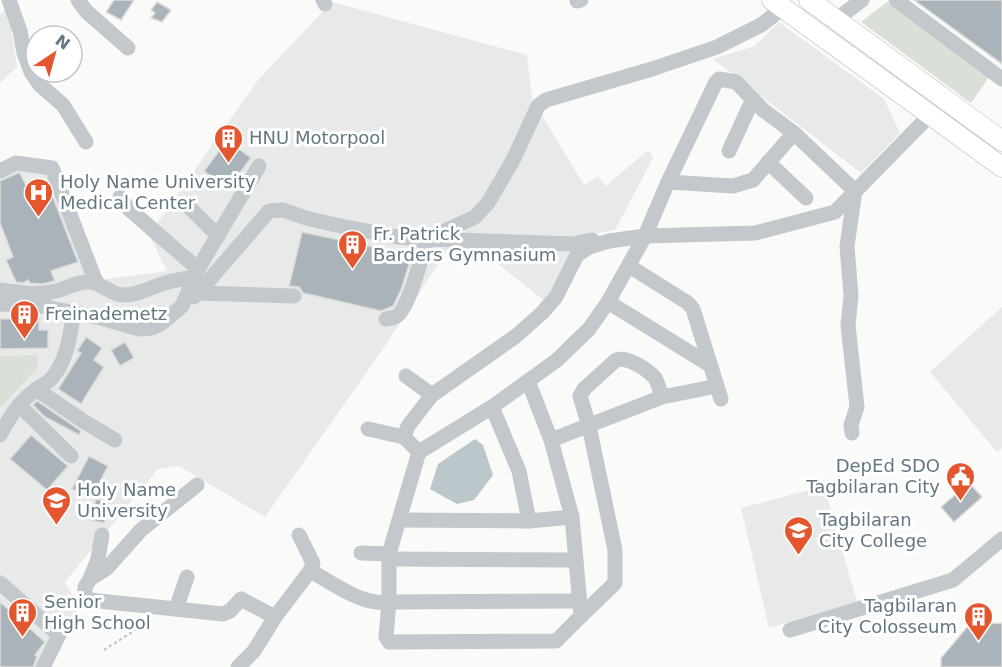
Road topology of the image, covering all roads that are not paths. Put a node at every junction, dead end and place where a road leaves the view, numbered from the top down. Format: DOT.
graph roads {
  1 [pos="9,0"];
  2 [pos="78,0"];
  3 [pos="809,0"];
  4 [pos="862,0"];
  5 [pos="896,0"];
  6 [pos="781,2"];
  7 [pos="837,19"];
  8 [pos="128,48"];
  9 [pos="1002,79"];
  10 [pos="753,99"];
  11 [pos="943,99"];
  12 [pos="930,115"];
  13 [pos="794,133"];
  14 [pos="1002,141"];
  15 [pos="86,142"];
  16 [pos="729,151"];
  17 [pos="768,162"];
  18 [pos="259,166"];
  19 [pos="1002,167"];
  20 [pos="0,171"];
  21 [pos="668,182"];
  22 [pos="855,191"];
  23 [pos="120,197"];
  24 [pos="806,198"];
  25 [pos="188,206"];
  26 [pos="218,236"];
  27 [pos="645,236"];
  28 [pos="427,239"];
  29 [pos="609,241"];
  30 [pos="628,266"];
  31 [pos="196,273"];
  32 [pos="96,282"];
  33 [pos="0,290"];
  34 [pos="198,293"];
  35 [pos="294,296"];
  36 [pos="608,302"];
  37 [pos="0,304"];
  38 [pos="182,306"];
  39 [pos="74,312"];
  40 [pos="386,319"];
  41 [pos="710,365"];
  42 [pos="406,376"];
  43 [pos="528,381"];
  44 [pos="36,389"];
  45 [pos="432,395"];
  46 [pos="662,397"];
  47 [pos="19,405"];
  48 [pos="492,407"];
  49 [pos="589,426"];
  50 [pos="368,429"];
  51 [pos="852,433"];
  52 [pos="0,435"];
  53 [pos="404,437"];
  54 [pos="115,440"];
  55 [pos="551,440"];
  56 [pos="418,452"];
  57 [pos="71,456"];
  58 [pos="197,485"];
  59 [pos="572,517"];
  60 [pos="400,520"];
  61 [pos="529,521"];
  62 [pos="102,535"];
  63 [pos="298,535"];
  64 [pos="1002,539"];
  65 [pos="294,553"];
  66 [pos="361,553"];
  67 [pos="389,556"];
  68 [pos="576,560"];
  69 [pos="311,567"];
  70 [pos="187,577"];
  71 [pos="90,579"];
  72 [pos="0,583"];
  73 [pos="389,602"];
  74 [pos="172,609"];
  75 [pos="580,609"];
  76 [pos="275,617"];
  77 [pos="790,630"];
  78 [pos="248,663"];
  79 [pos="43,667"];
  1 -- 15 [label="street"];
  2 -- 8 [label="street"];
  3 -- 7 [label="main road"];
  4 -- 7 [label="street"];
  5 -- 9 [label="street"];
  6 -- 12 [label="main road"];
  6 -- 28 [label="street"];
  7 -- 11 [label="main road"];
  10 -- 13 [label="street"];
  10 -- 16 [label="street"];
  10 -- 21 [label="street"];
  11 -- 12 [label="street"];
  11 -- 14 [label="main road"];
  12 -- 19 [label="main road"];
  12 -- 22 [label="street"];
  13 -- 17 [label="street"];
  13 -- 22 [label="street"];
  17 -- 21 [label="street"];
  17 -- 24 [label="street"];
  18 -- 26 [label="street"];
  20 -- 32 [label="street"];
  21 -- 27 [label="street"];
  22 -- 27 [label="street"];
  22 -- 51 [label="street"];
  23 -- 31 [label="street"];
  25 -- 26 [label="street"];
  26 -- 31 [label="street"];
  27 -- 29 [label="street"];
  27 -- 30 [label="street"];
  28 -- 29 [label="street"];
  28 -- 34 [label="street"];
  28 -- 40 [label="street"];
  29 -- 45 [label="street"];
  30 -- 36 [label="street"];
  30 -- 41 [label="street"];
  31 -- 32 [label="street"];
  31 -- 38 [label="street"];
  32 -- 33 [label="street"];
  34 -- 35 [label="street"];
  34 -- 38 [label="street"];
  36 -- 41 [label="street"];
  36 -- 43 [label="street"];
  37 -- 39 [label="street"];
  38 -- 39 [label="street"];
  39 -- 44 [label="street"];
  41 -- 46 [label="street"];
  42 -- 45 [label="street"];
  43 -- 48 [label="street"];
  43 -- 55 [label="street"];
  44 -- 47 [label="street"];
  44 -- 54 [label="street"];
  45 -- 53 [label="street"];
  46 -- 49 [label="street"];
  46 -- 49 [label="street"];
  47 -- 52 [label="street"];
  47 -- 57 [label="street"];
  48 -- 56 [label="street"];
  48 -- 61 [label="street"];
  49 -- 55 [label="street"];
  49 -- 75 [label="street"];
  50 -- 53 [label="street"];
  53 -- 56 [label="street"];
  55 -- 59 [label="street"];
  56 -- 60 [label="street"];
  58 -- 71 [label="street"];
  59 -- 61 [label="street"];
  59 -- 68 [label="street"];
  60 -- 61 [label="street"];
  60 -- 67 [label="street"];
  62 -- 71 [label="street"];
  63 -- 69 [label="street"];
  64 -- 77 [label="street"];
  65 -- 69 [label="street"];
  66 -- 67 [label="street"];
  67 -- 68 [label="street"];
  67 -- 73 [label="street"];
  68 -- 75 [label="street"];
  69 -- 73 [label="street"];
  69 -- 76 [label="street"];
  70 -- 74 [label="street"];
  71 -- 74 [label="street"];
  72 -- 79 [label="street"];
  73 -- 75 [label="street"];
  73 -- 75 [label="street"];
  74 -- 76 [label="street"];
  76 -- 78 [label="street"];
}
